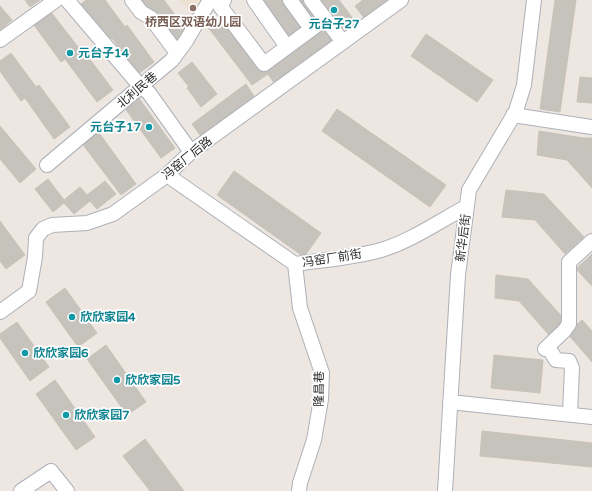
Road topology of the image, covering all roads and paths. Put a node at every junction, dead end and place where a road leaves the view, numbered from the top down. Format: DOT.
graph roads {
  1 [pos="56,0"];
  2 [pos="132,0"];
  3 [pos="210,0"];
  4 [pos="224,0"];
  5 [pos="254,0"];
  6 [pos="290,0"];
  7 [pos="311,0"];
  8 [pos="401,0"];
  9 [pos="534,0"];
  10 [pos="71,1"];
  11 [pos="325,19"];
  12 [pos="306,22"];
  13 [pos="0,40"];
  14 [pos="342,42"];
  15 [pos="287,47"];
  16 [pos="177,53"];
  17 [pos="141,87"];
  18 [pos="513,115"];
  19 [pos="592,127"];
  20 [pos="191,152"];
  21 [pos="47,165"];
  22 [pos="167,175"];
  23 [pos="466,207"];
  24 [pos="592,242"];
  25 [pos="295,264"];
  26 [pos="0,311"];
  27 [pos="450,402"];
  28 [pos="570,414"];
  29 [pos="592,417"];
  30 [pos="21,491"];
  31 [pos="67,491"];
  32 [pos="299,491"];
  33 [pos="445,491"];
  1 -- 13 [label="street"];
  2 -- 16 [label="street"];
  3 -- 16 [label="street, 北利民巷"];
  4 -- 15 [label="street"];
  5 -- 15 [label="street"];
  6 -- 12 [label="street"];
  7 -- 11 [label="street"];
  8 -- 14 [label="street, 冯窑厂后路"];
  9 -- 18 [label="street, 新华后街"];
  10 -- 17 [label="street"];
  11 -- 14 [label="street"];
  11 -- 15 [label="street"];
  14 -- 20 [label="street, 冯窑厂后路"];
  16 -- 17 [label="street, 北利民巷"];
  17 -- 20 [label="street"];
  17 -- 21 [label="street, 北利民巷"];
  18 -- 19 [label="street"];
  18 -- 23 [label="street, 新华后街"];
  20 -- 22 [label="street, 冯窑厂后路"];
  22 -- 25 [label="street, 冯窑厂前街"];
  22 -- 26 [label="street, 冯窑厂后路"];
  23 -- 25 [label="street, 冯窑厂前街"];
  23 -- 27 [label="street, 新华后街"];
  24 -- 28 [label="street"];
  25 -- 32 [label="street, 隆昌巷"];
  27 -- 28 [label="street"];
  27 -- 33 [label="street, 新华后街"];
  28 -- 29 [label="street"];
  30 -- 31 [label="street"];
}
